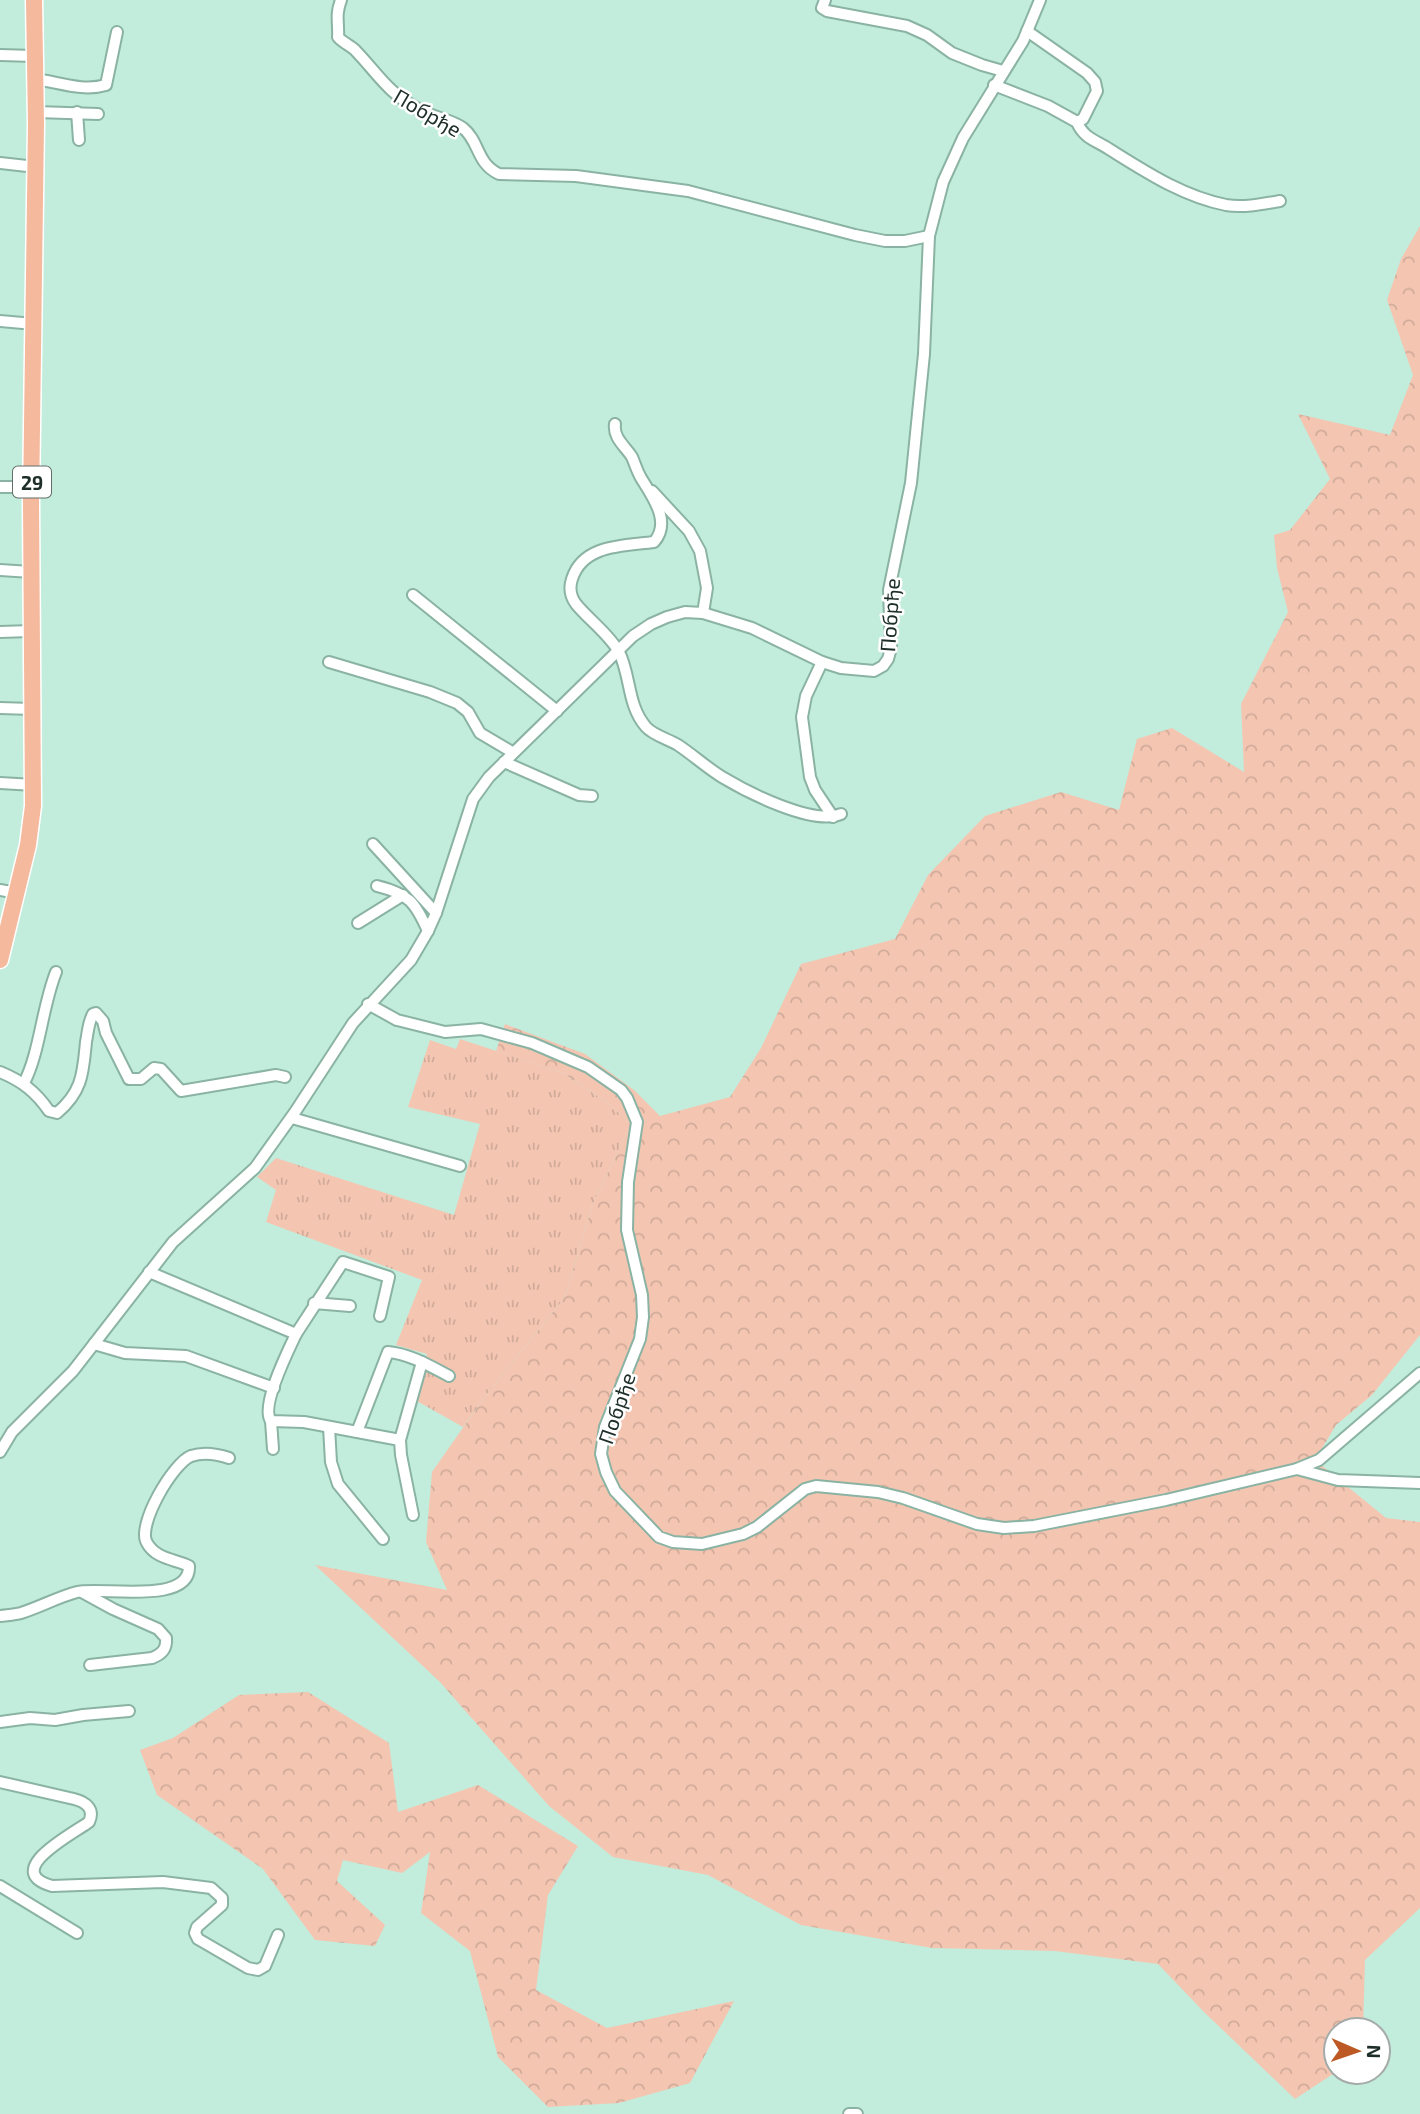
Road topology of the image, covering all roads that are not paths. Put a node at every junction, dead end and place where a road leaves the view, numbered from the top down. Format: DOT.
graph roads {
  1 [pos="34,0"];
  2 [pos="341,0"];
  3 [pos="825,0"];
  4 [pos="1040,0"];
  5 [pos="1027,31"];
  6 [pos="117,32"];
  7 [pos="0,55"];
  8 [pos="34,56"];
  9 [pos="1003,71"];
  10 [pos="35,79"];
  11 [pos="994,85"];
  12 [pos="36,112"];
  13 [pos="77,112"];
  14 [pos="98,114"];
  15 [pos="1077,122"];
  16 [pos="79,141"];
  17 [pos="0,163"];
  18 [pos="36,167"];
  19 [pos="1280,201"];
  20 [pos="929,236"];
  21 [pos="0,321"];
  22 [pos="34,324"];
  23 [pos="615,424"];
  24 [pos="0,487"];
  25 [pos="32,487"];
  26 [pos="650,489"];
  27 [pos="0,570"];
  28 [pos="31,572"];
  29 [pos="413,596"];
  30 [pos="703,613"];
  31 [pos="31,631"];
  32 [pos="0,632"];
  33 [pos="618,650"];
  34 [pos="329,662"];
  35 [pos="822,662"];
  36 [pos="0,708"];
  37 [pos="32,709"];
  38 [pos="557,711"];
  39 [pos="512,752"];
  40 [pos="504,762"];
  41 [pos="0,783"];
  42 [pos="34,785"];
  43 [pos="592,796"];
  44 [pos="373,844"];
  45 [pos="377,886"];
  46 [pos="0,890"];
  47 [pos="17,893"];
  48 [pos="403,895"];
  49 [pos="436,913"];
  50 [pos="5,914"];
  51 [pos="358,923"];
  52 [pos="428,931"];
  53 [pos="0,960"];
  54 [pos="56,972"];
  55 [pos="368,1004"];
  56 [pos="0,1072"];
  57 [pos="285,1077"];
  58 [pos="24,1083"];
  59 [pos="292,1118"];
  60 [pos="460,1166"];
  61 [pos="149,1272"];
  62 [pos="314,1303"];
  63 [pos="350,1306"];
  64 [pos="380,1316"];
  65 [pos="296,1334"];
  66 [pos="94,1344"];
  67 [pos="422,1362"];
  68 [pos="1420,1373"];
  69 [pos="449,1376"];
  70 [pos="274,1388"];
  71 [pos="271,1421"];
  72 [pos="329,1427"];
  73 [pos="357,1432"];
  74 [pos="400,1440"];
  75 [pos="273,1450"];
  76 [pos="0,1452"];
  77 [pos="229,1458"];
  78 [pos="1297,1469"];
  79 [pos="1420,1483"];
  80 [pos="413,1515"];
  81 [pos="383,1539"];
  82 [pos="80,1591"];
  83 [pos="0,1616"];
  84 [pos="90,1665"];
  85 [pos="129,1711"];
  86 [pos="0,1722"];
  87 [pos="0,1782"];
  88 [pos="0,1886"];
  89 [pos="77,1933"];
  90 [pos="278,1935"];
  91 [pos="849,2114"];
  92 [pos="858,2114"];
  1 -- 8 [label="main road, 29"];
  2 -- 20 [label="street, Побрђе"];
  3 -- 9 [label="street"];
  4 -- 5 [label="street, Побрђе"];
  5 -- 9 [label="street, Побрђе"];
  5 -- 15 [label="street"];
  6 -- 10 [label="street"];
  7 -- 8 [label="street"];
  8 -- 10 [label="main road, 29"];
  9 -- 11 [label="street, Побрђе"];
  10 -- 12 [label="main road, 29"];
  11 -- 15 [label="street"];
  11 -- 20 [label="street, Побрђе"];
  12 -- 13 [label="street"];
  12 -- 18 [label="main road, 29"];
  13 -- 14 [label="street"];
  13 -- 16 [label="street"];
  15 -- 19 [label="street"];
  17 -- 18 [label="street"];
  18 -- 22 [label="main road, 29"];
  20 -- 35 [label="street, Побрђе"];
  21 -- 22 [label="street"];
  22 -- 25 [label="main road, 29"];
  23 -- 26 [label="street"];
  24 -- 25 [label="street"];
  25 -- 28 [label="main road, 29"];
  26 -- 30 [label="street"];
  26 -- 33 [label="street"];
  27 -- 28 [label="street"];
  28 -- 31 [label="main road, 29"];
  29 -- 38 [label="street"];
  30 -- 33 [label="street, Побрђе"];
  30 -- 35 [label="street, Побрђе"];
  31 -- 32 [label="street"];
  31 -- 37 [label="main road, 29"];
  33 -- 35 [label="street"];
  33 -- 38 [label="street, Побрђе"];
  34 -- 39 [label="street"];
  36 -- 37 [label="street"];
  37 -- 42 [label="main road, 29"];
  38 -- 39 [label="street, Побрђе"];
  39 -- 40 [label="street, Побрђе"];
  40 -- 43 [label="street"];
  40 -- 49 [label="street, Побрђе"];
  41 -- 42 [label="street"];
  42 -- 47 [label="main road, 29"];
  44 -- 49 [label="street"];
  45 -- 48 [label="street"];
  46 -- 47 [label="street"];
  47 -- 50 [label="main road, 29"];
  48 -- 51 [label="street"];
  48 -- 52 [label="street"];
  49 -- 52 [label="street, Побрђе"];
  50 -- 53 [label="main road, 29"];
  52 -- 55 [label="street, Побрђе"];
  54 -- 58 [label="street"];
  55 -- 59 [label="street, Побрђе"];
  55 -- 78 [label="street, Побрђе"];
  56 -- 58 [label="street"];
  57 -- 58 [label="street"];
  59 -- 60 [label="street"];
  59 -- 61 [label="street, Побрђе"];
  61 -- 65 [label="street"];
  61 -- 66 [label="street, Побрђе"];
  62 -- 63 [label="street"];
  62 -- 64 [label="street"];
  62 -- 65 [label="street"];
  65 -- 70 [label="street"];
  66 -- 70 [label="street"];
  66 -- 76 [label="street, Побрђе"];
  67 -- 69 [label="street"];
  67 -- 73 [label="street"];
  67 -- 74 [label="street"];
  68 -- 78 [label="street"];
  70 -- 71 [label="street"];
  71 -- 72 [label="street"];
  71 -- 75 [label="street"];
  72 -- 73 [label="street"];
  72 -- 81 [label="street"];
  73 -- 74 [label="street"];
  74 -- 80 [label="street"];
  77 -- 82 [label="street"];
  78 -- 79 [label="street"];
  82 -- 83 [label="street"];
  82 -- 84 [label="street"];
  85 -- 86 [label="street"];
  87 -- 90 [label="street"];
  88 -- 89 [label="street"];
  91 -- 92 [label="street"];
}
